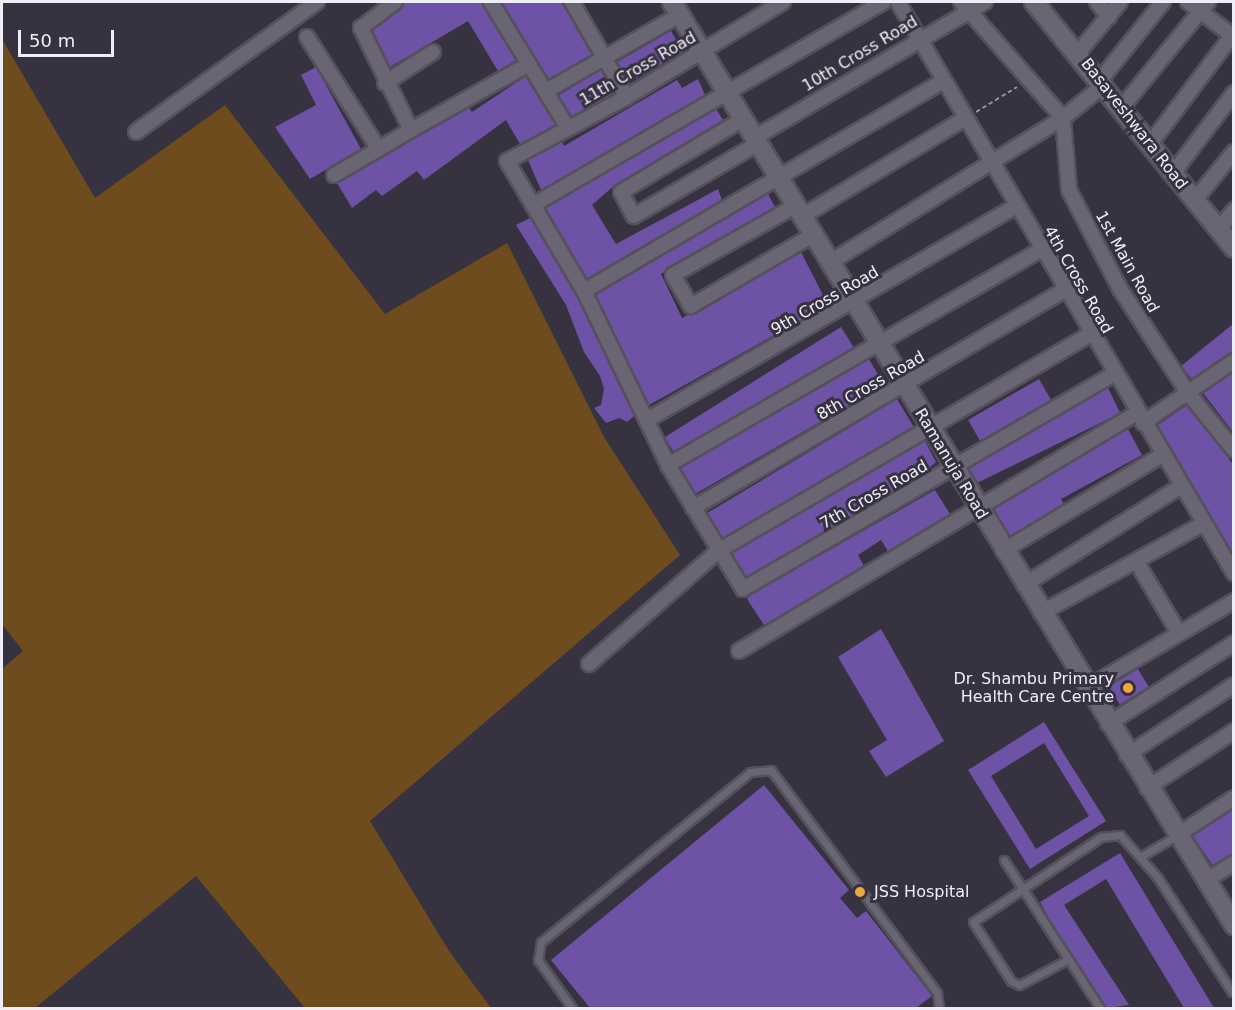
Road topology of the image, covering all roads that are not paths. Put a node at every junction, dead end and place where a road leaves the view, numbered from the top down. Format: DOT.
graph roads {
  1 [pos="317,2"];
  2 [pos="394,2"];
  3 [pos="491,2"];
  4 [pos="572,2"];
  5 [pos="783,2"];
  6 [pos="883,2"];
  7 [pos="898,2"];
  8 [pos="985,2"];
  9 [pos="1034,2"];
  10 [pos="1096,2"];
  11 [pos="1120,2"];
  12 [pos="1163,2"];
  13 [pos="1188,2"];
  14 [pos="677,6"];
  15 [pos="965,6"];
  16 [pos="1204,6"];
  17 [pos="1109,17"];
  18 [pos="1233,35"];
  19 [pos="307,37"];
  20 [pos="917,38"];
  21 [pos="433,52"];
  22 [pos="702,53"];
  23 [pos="1078,53"];
  24 [pos="604,57"];
  25 [pos="529,64"];
  26 [pos="942,82"];
  27 [pos="1103,82"];
  28 [pos="385,83"];
  29 [pos="546,91"];
  30 [pos="726,92"];
  31 [pos="1233,93"];
  32 [pos="627,96"];
  33 [pos="1122,107"];
  34 [pos="966,118"];
  35 [pos="1063,118"];
  36 [pos="742,119"];
  37 [pos="568,128"];
  38 [pos="411,130"];
  39 [pos="136,132"];
  40 [pos="756,141"];
  41 [pos="1150,144"];
  42 [pos="379,149"];
  43 [pos="1233,152"];
  44 [pos="992,165"];
  45 [pos="1173,173"];
  46 [pos="334,175"];
  47 [pos="778,178"];
  48 [pos="1194,201"];
  49 [pos="533,205"];
  50 [pos="1016,206"];
  51 [pos="1233,210"];
  52 [pos="798,212"];
  53 [pos="1218,230"];
  54 [pos="813,235"];
  55 [pos="1233,248"];
  56 [pos="1041,250"];
  57 [pos="829,263"];
  58 [pos="1065,290"];
  59 [pos="584,291"];
  60 [pos="854,304"];
  61 [pos="1090,334"];
  62 [pos="878,344"];
  63 [pos="1233,361"];
  64 [pos="1114,374"];
  65 [pos="904,387"];
  66 [pos="1189,394"];
  67 [pos="1140,418"];
  68 [pos="647,420"];
  69 [pos="928,426"];
  70 [pos="1233,450"];
  71 [pos="1162,455"];
  72 [pos="668,465"];
  73 [pos="953,468"];
  74 [pos="1180,486"];
  75 [pos="693,508"];
  76 [pos="978,510"];
  77 [pos="1203,524"];
  78 [pos="1003,550"];
  79 [pos="718,551"];
  80 [pos="1136,561"];
  81 [pos="1233,573"];
  82 [pos="1024,585"];
  83 [pos="1233,601"];
  84 [pos="1041,613"];
  85 [pos="1179,633"];
  86 [pos="1233,643"];
  87 [pos="739,651"];
  88 [pos="589,664"];
  89 [pos="1233,685"];
  90 [pos="1086,688"];
  91 [pos="1108,724"];
  92 [pos="1233,731"];
  93 [pos="1127,754"];
  94 [pos="1147,788"];
  95 [pos="1233,798"];
  96 [pos="1176,836"];
  97 [pos="1140,857"];
  98 [pos="1004,860"];
  99 [pos="1233,863"];
  100 [pos="1205,881"];
  101 [pos="1021,891"];
  102 [pos="1233,924"];
  103 [pos="1065,961"];
  104 [pos="1232,992"];
  105 [pos="572,1008"];
  106 [pos="939,1008"];
  107 [pos="1100,1008"];
  1 -- 39 [label="street"];
  2 -- 28 [label="street"];
  3 -- 25 [label="street"];
  4 -- 24 [label="street"];
  5 -- 22 [label="street, 11th Cross Road"];
  6 -- 30 [label="street"];
  7 -- 20 [label="street, 4th Cross Road"];
  8 -- 15 [label="street, 10th Cross Road"];
  9 -- 23 [label="street, Basaveshwara Road"];
  10 -- 17 [label="street"];
  11 -- 17 [label="street"];
  12 -- 27 [label="street"];
  13 -- 16 [label="street"];
  14 -- 22 [label="street, Ramanuja Road"];
  14 -- 24 [label="street"];
  15 -- 20 [label="street, 10th Cross Road"];
  15 -- 35 [label="street"];
  16 -- 18 [label="street"];
  16 -- 33 [label="street"];
  17 -- 23 [label="street"];
  18 -- 41 [label="street"];
  19 -- 42 [label="street"];
  20 -- 26 [label="street, 4th Cross Road"];
  20 -- 40 [label="street, 10th Cross Road"];
  21 -- 28 [label="street"];
  22 -- 30 [label="street, Ramanuja Road"];
  22 -- 32 [label="street, 11th Cross Road"];
  23 -- 27 [label="street, Basaveshwara Road"];
  24 -- 29 [label="street"];
  24 -- 32 [label="street"];
  25 -- 29 [label="street"];
  25 -- 38 [label="street"];
  26 -- 34 [label="street, 4th Cross Road"];
  26 -- 47 [label="street"];
  27 -- 33 [label="street, Basaveshwara Road"];
  27 -- 35 [label="street"];
  28 -- 38 [label="street"];
  29 -- 37 [label="street"];
  30 -- 36 [label="street, Ramanuja Road"];
  30 -- 49 [label="street"];
  31 -- 45 [label="street"];
  32 -- 37 [label="street, 11th Cross Road"];
  33 -- 41 [label="street, Basaveshwara Road"];
  34 -- 44 [label="street, 4th Cross Road"];
  34 -- 52 [label="street"];
  35 -- 44 [label="street"];
  35 -- 66 [label="street, 1st Main Road"];
  36 -- 40 [label="street, Ramanuja Road"];
  36 -- 40 [label="street, 10th Cross Road"];
  37 -- 49 [label="street, 11th Cross Road"];
  38 -- 42 [label="street"];
  40 -- 47 [label="street, Ramanuja Road"];
  41 -- 45 [label="street, Basaveshwara Road"];
  42 -- 46 [label="street"];
  43 -- 48 [label="street"];
  44 -- 50 [label="street, 4th Cross Road"];
  44 -- 57 [label="street"];
  45 -- 48 [label="street, Basaveshwara Road"];
  47 -- 52 [label="street, Ramanuja Road"];
  47 -- 59 [label="street"];
  48 -- 53 [label="street, Basaveshwara Road"];
  49 -- 59 [label="street"];
  50 -- 56 [label="street, 4th Cross Road"];
  50 -- 60 [label="street, 9th Cross Road"];
  51 -- 53 [label="street"];
  52 -- 54 [label="street, Ramanuja Road"];
  52 -- 54 [label="street"];
  53 -- 55 [label="street, Basaveshwara Road"];
  54 -- 57 [label="street, Ramanuja Road"];
  56 -- 58 [label="street, 4th Cross Road"];
  56 -- 62 [label="street"];
  57 -- 60 [label="street, Ramanuja Road"];
  58 -- 61 [label="street, 4th Cross Road"];
  58 -- 65 [label="street, 8th Cross Road"];
  59 -- 68 [label="street"];
  60 -- 62 [label="street, Ramanuja Road"];
  60 -- 68 [label="street, 9th Cross Road"];
  61 -- 64 [label="street, 4th Cross Road"];
  61 -- 69 [label="street"];
  62 -- 65 [label="street, Ramanuja Road"];
  62 -- 72 [label="street"];
  63 -- 66 [label="street"];
  64 -- 67 [label="street, 4th Cross Road"];
  64 -- 73 [label="street, 7th Cross Road"];
  65 -- 69 [label="street, Ramanuja Road"];
  65 -- 75 [label="street, 8th Cross Road"];
  66 -- 67 [label="street"];
  66 -- 70 [label="street, 1st Main Road"];
  67 -- 71 [label="street, 4th Cross Road"];
  67 -- 76 [label="street"];
  68 -- 72 [label="street"];
  69 -- 73 [label="street, Ramanuja Road"];
  69 -- 79 [label="street"];
  71 -- 74 [label="street, 4th Cross Road"];
  71 -- 78 [label="street"];
  72 -- 75 [label="street"];
  73 -- 76 [label="street, Ramanuja Road"];
  73 -- 79 [label="street, 7th Cross Road"];
  74 -- 77 [label="street, 4th Cross Road"];
  74 -- 82 [label="street"];
  75 -- 79 [label="street"];
  76 -- 78 [label="street, Ramanuja Road"];
  76 -- 87 [label="street"];
  77 -- 80 [label="street"];
  77 -- 81 [label="street, 4th Cross Road"];
  78 -- 82 [label="street, Ramanuja Road"];
  79 -- 88 [label="street"];
  80 -- 84 [label="street"];
  80 -- 85 [label="street"];
  82 -- 84 [label="street, Ramanuja Road"];
  83 -- 85 [label="street"];
  84 -- 90 [label="street, Ramanuja Road"];
  85 -- 90 [label="street"];
  86 -- 91 [label="street"];
  89 -- 93 [label="street"];
  90 -- 91 [label="street, Ramanuja Road"];
  91 -- 93 [label="street, Ramanuja Road"];
  92 -- 94 [label="street"];
  93 -- 94 [label="street, Ramanuja Road"];
  94 -- 96 [label="street, Ramanuja Road"];
  95 -- 96 [label="street"];
  96 -- 97 [label="lane"];
  96 -- 100 [label="street, Ramanuja Road"];
  97 -- 101 [label="lane"];
  97 -- 104 [label="lane"];
  98 -- 101 [label="lane"];
  99 -- 100 [label="street"];
  100 -- 102 [label="street, Ramanuja Road"];
  101 -- 103 [label="lane"];
  101 -- 103 [label="lane"];
  103 -- 107 [label="lane"];
  105 -- 106 [label="lane"];
}
